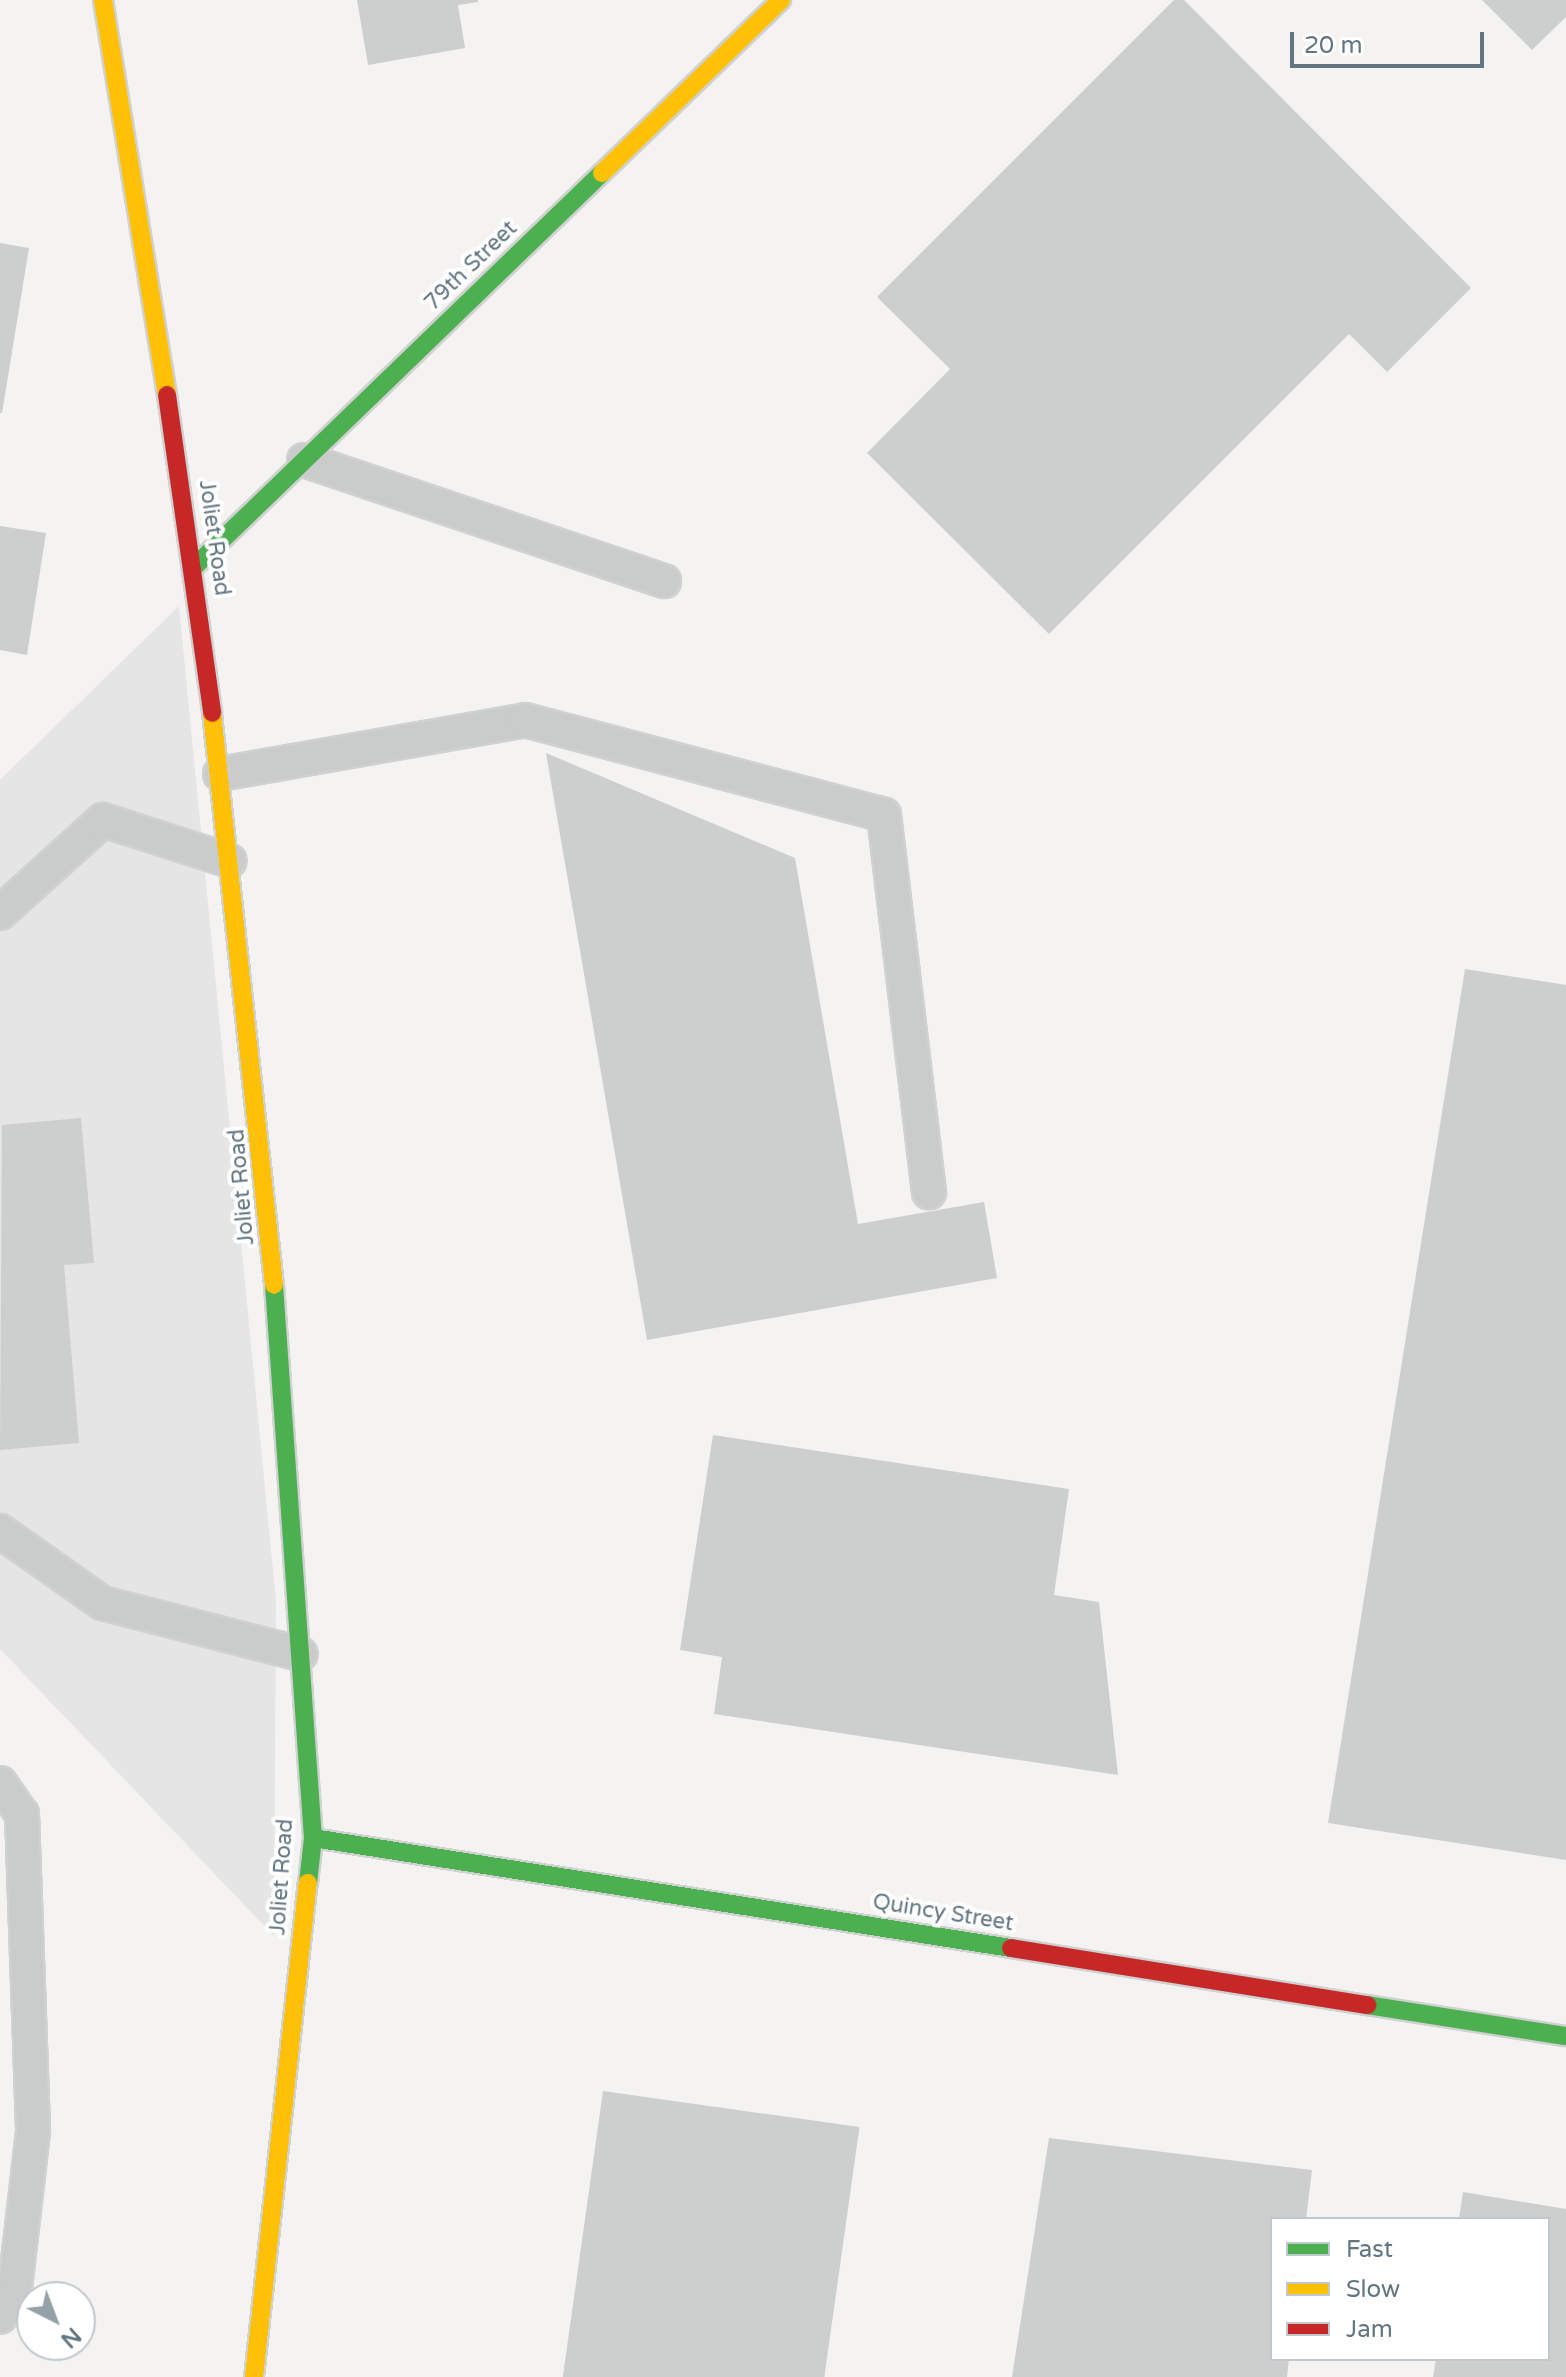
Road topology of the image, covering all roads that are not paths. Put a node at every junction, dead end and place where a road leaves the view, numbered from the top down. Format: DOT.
graph roads {
  1 [pos="103,0"];
  2 [pos="781,0"];
  3 [pos="304,460"];
  4 [pos="195,566"];
  5 [pos="664,581"];
  6 [pos="220,774"];
  7 [pos="230,861"];
  8 [pos="0,913"];
  9 [pos="929,1192"];
  10 [pos="0,1531"];
  11 [pos="301,1654"];
  12 [pos="0,1783"];
  13 [pos="313,1838"];
  14 [pos="1566,2036"];
  15 [pos="0,2317"];
  16 [pos="254,2377"];
  1 -- 4 [label="street, Joliet Road"];
  2 -- 3 [label="street, 79th Street"];
  3 -- 4 [label="street, 79th Street"];
  3 -- 5 [label="lane"];
  4 -- 6 [label="street, Joliet Road"];
  6 -- 7 [label="street, Joliet Road"];
  6 -- 9 [label="lane"];
  7 -- 8 [label="lane"];
  7 -- 11 [label="street, Joliet Road"];
  10 -- 11 [label="lane"];
  11 -- 13 [label="street, Joliet Road"];
  12 -- 15 [label="lane"];
  13 -- 14 [label="street, Quincy Street"];
  13 -- 16 [label="street, Joliet Road"];
}
